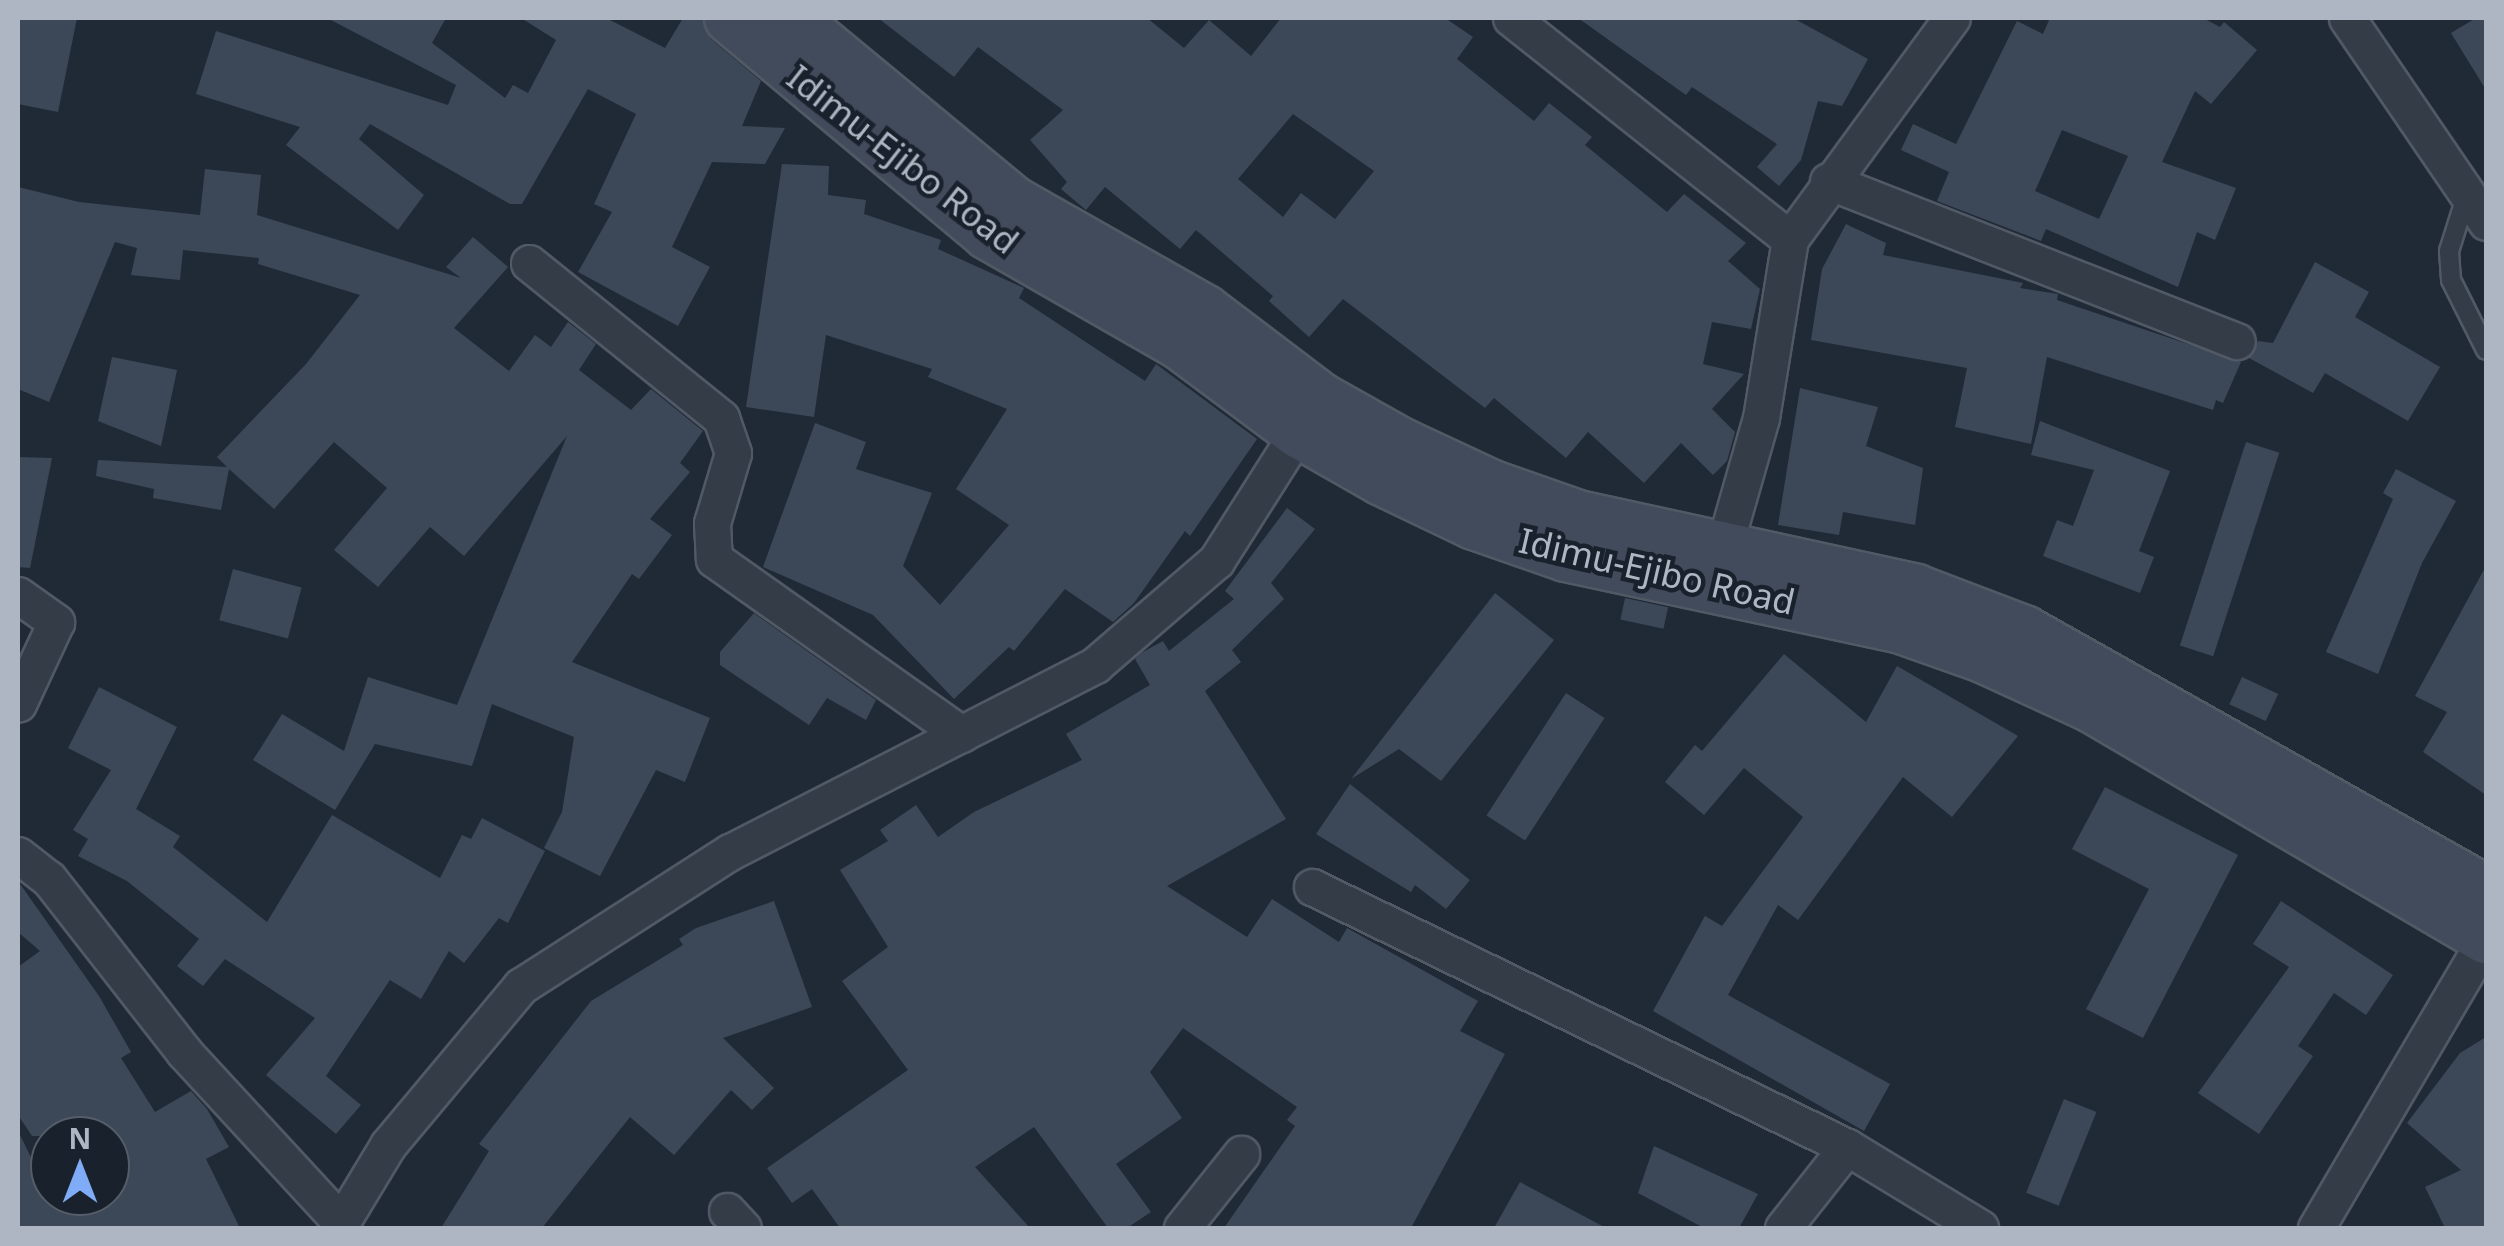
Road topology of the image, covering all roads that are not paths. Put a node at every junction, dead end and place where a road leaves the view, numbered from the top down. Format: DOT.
graph roads {
  1 [pos="730,18"];
  2 [pos="791,18"];
  3 [pos="1511,18"];
  4 [pos="1952,18"];
  5 [pos="2347,18"];
  6 [pos="1828,181"];
  7 [pos="2477,208"];
  8 [pos="1790,239"];
  9 [pos="529,263"];
  10 [pos="2236,341"];
  11 [pos="2486,350"];
  12 [pos="1298,432"];
  13 [pos="1724,547"];
  14 [pos="18,595"];
  15 [pos="18,704"];
  16 [pos="961,734"];
  17 [pos="18,855"];
  18 [pos="1312,886"];
  19 [pos="2486,891"];
  20 [pos="2486,938"];
  21 [pos="1847,1148"];
  22 [pos="1241,1154"];
  23 [pos="2331,1221"];
  24 [pos="340,1225"];
  25 [pos="1182,1228"];
  26 [pos="1783,1228"];
  27 [pos="1980,1228"];
  1 -- 12 [label="main road, Idimu-Ejibo Road"];
  2 -- 13 [label="main road, Idimu-Ejibo Road"];
  3 -- 8 [label="street"];
  4 -- 6 [label="street"];
  5 -- 7 [label="street"];
  6 -- 8 [label="street"];
  6 -- 10 [label="street"];
  7 -- 11 [label="lane"];
  8 -- 13 [label="street"];
  9 -- 16 [label="street"];
  12 -- 16 [label="street"];
  12 -- 20 [label="main road, Idimu-Ejibo Road"];
  13 -- 19 [label="main road, Idimu-Ejibo Road"];
  14 -- 15 [label="street"];
  16 -- 24 [label="street"];
  17 -- 24 [label="street"];
  18 -- 21 [label="street"];
  20 -- 23 [label="street"];
  21 -- 26 [label="street"];
  21 -- 27 [label="street"];
  22 -- 25 [label="street"];
}
